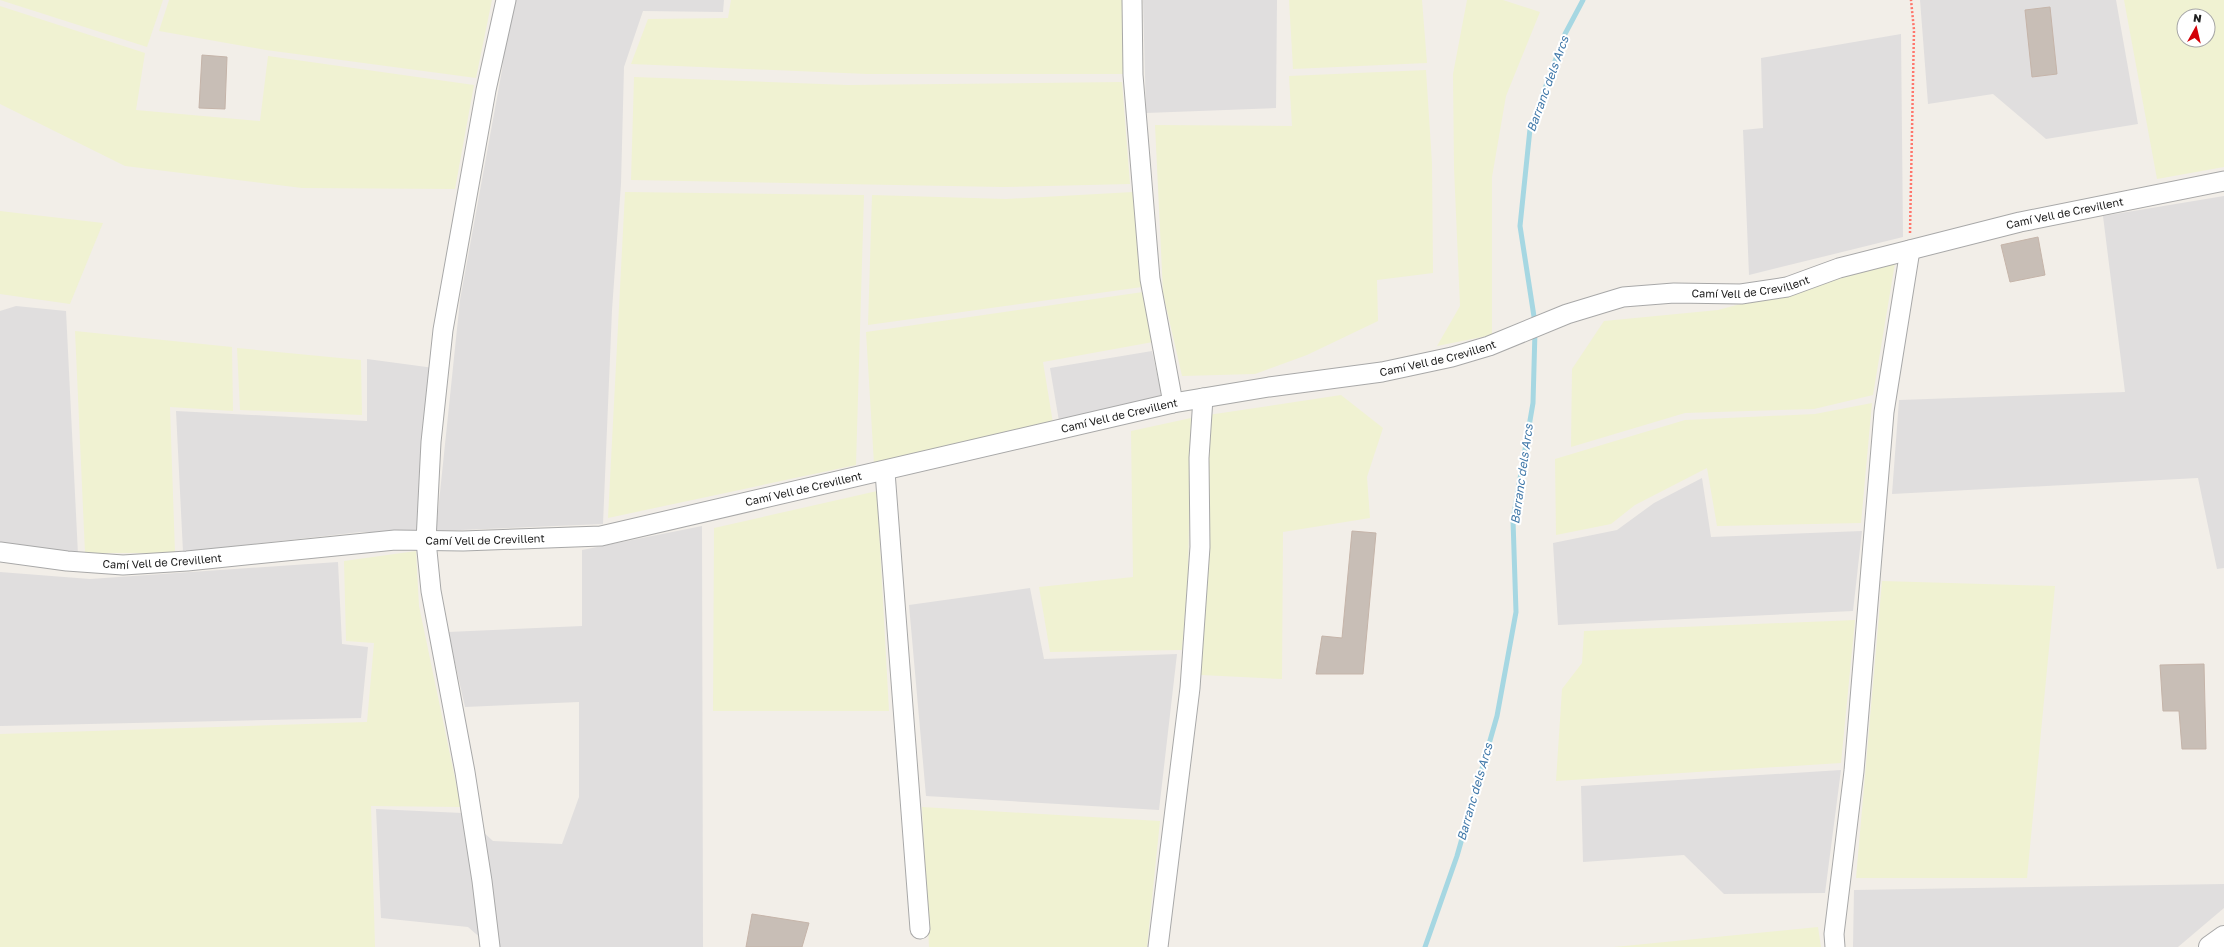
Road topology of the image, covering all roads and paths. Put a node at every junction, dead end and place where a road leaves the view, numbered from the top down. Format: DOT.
graph roads {
  1 [pos="506,0"];
  2 [pos="1132,0"];
  3 [pos="1911,0"];
  4 [pos="2224,181"];
  5 [pos="1910,250"];
  6 [pos="1203,398"];
  7 [pos="1173,403"];
  8 [pos="885,472"];
  9 [pos="426,541"];
  10 [pos="0,552"];
  11 [pos="920,929"];
  12 [pos="2224,936"];
  13 [pos="490,947"];
  14 [pos="1158,947"];
  15 [pos="1835,947"];
  16 [pos="2210,947"];
  1 -- 9 [label="street"];
  2 -- 7 [label="street"];
  3 -- 5 [label="path"];
  4 -- 5 [label="street, Camí Vell de Crevillent"];
  5 -- 6 [label="street, Camí Vell de Crevillent"];
  5 -- 15 [label="street"];
  6 -- 7 [label="street, Camí Vell de Crevillent"];
  6 -- 14 [label="street"];
  7 -- 8 [label="street, Camí Vell de Crevillent"];
  8 -- 9 [label="street, Camí Vell de Crevillent"];
  8 -- 11 [label="street"];
  9 -- 10 [label="street, Camí Vell de Crevillent"];
  9 -- 13 [label="street"];
  12 -- 16 [label="street"];
}
